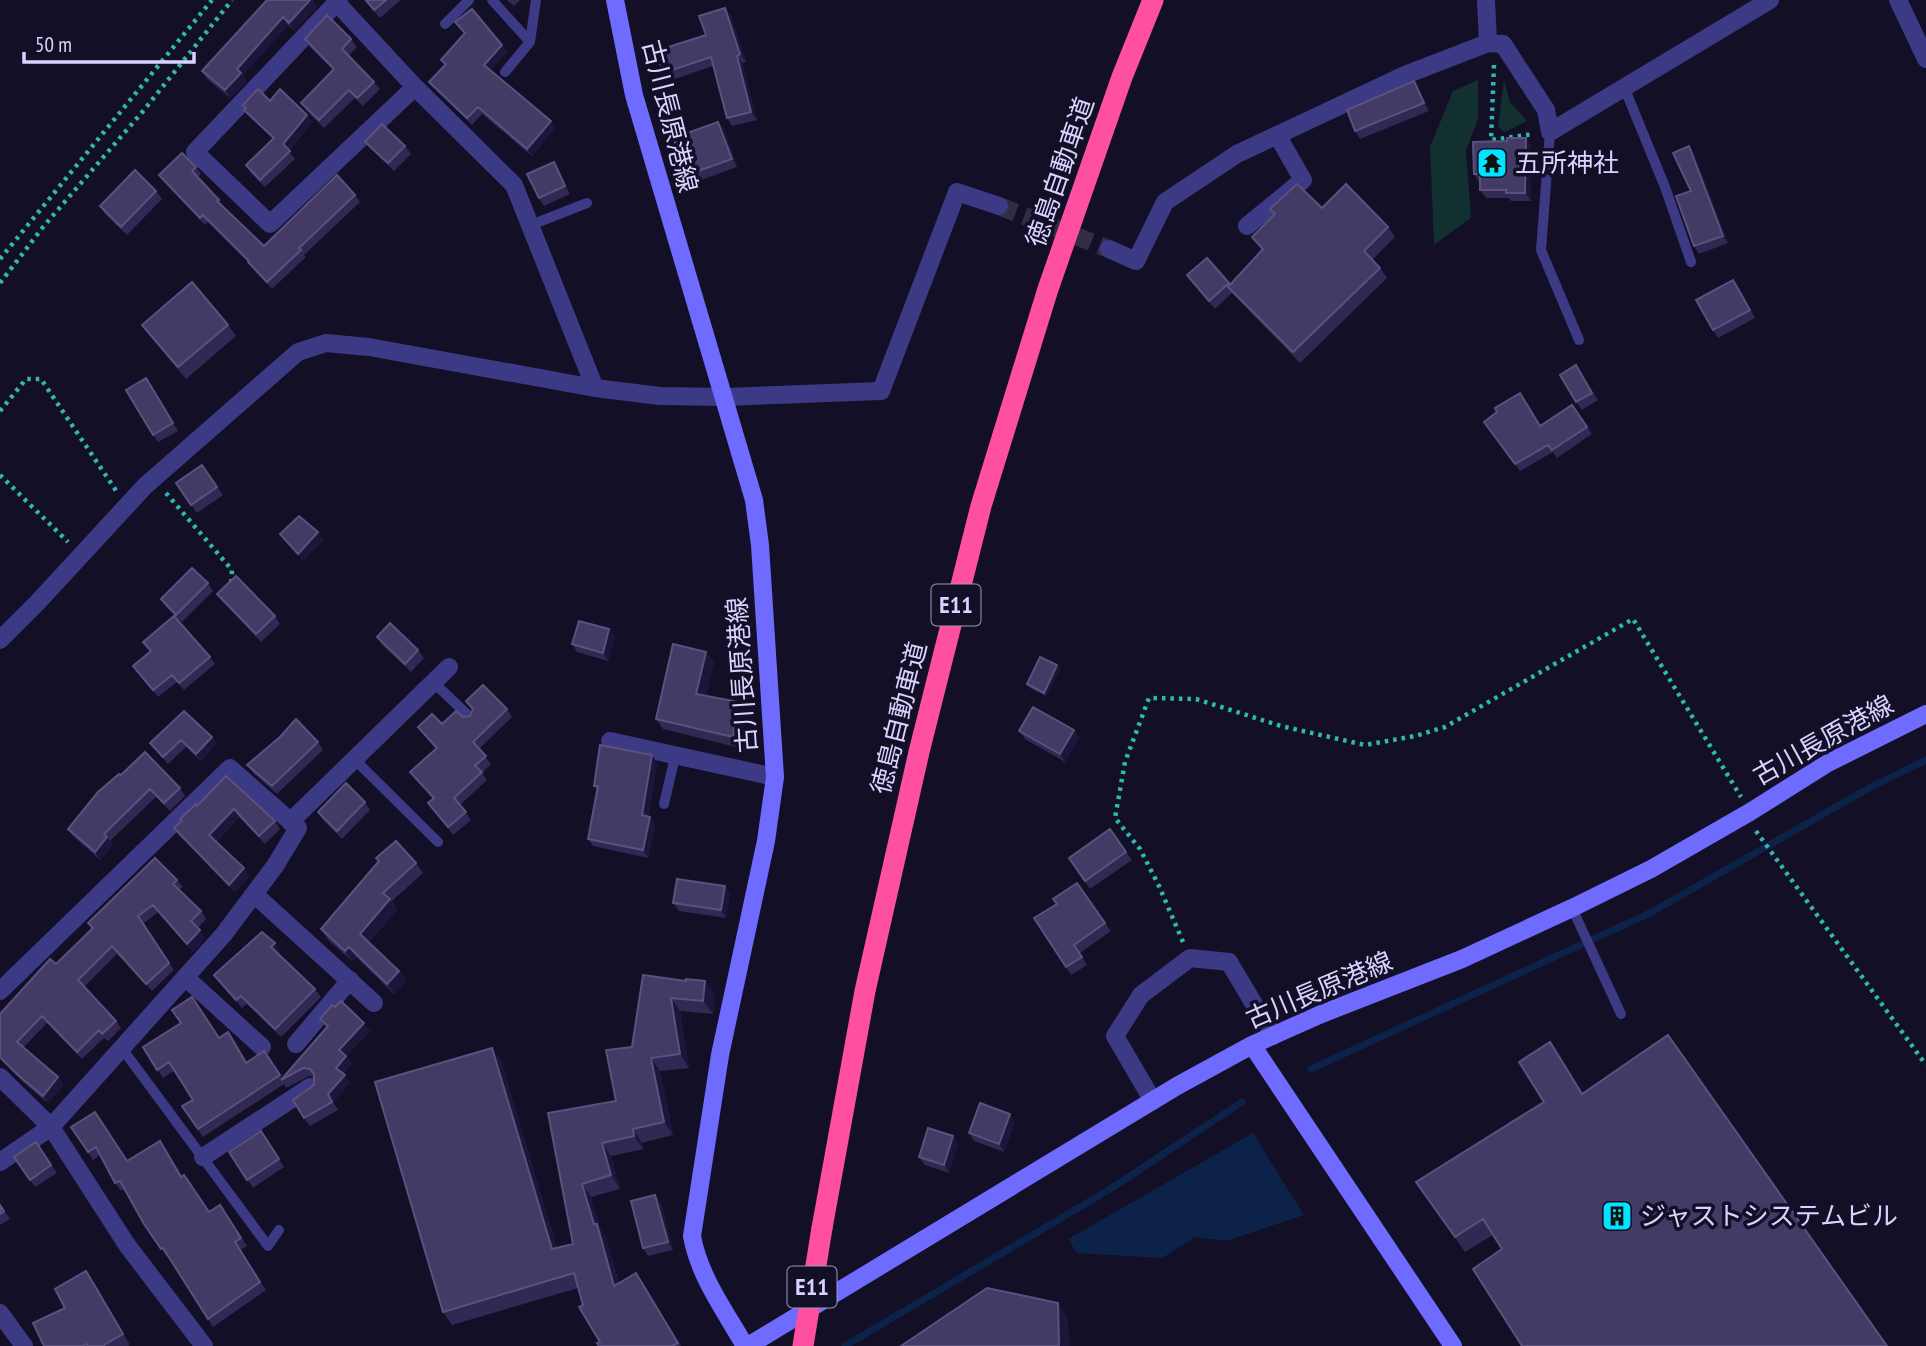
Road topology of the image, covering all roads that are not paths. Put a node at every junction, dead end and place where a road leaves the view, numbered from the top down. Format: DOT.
graph roads {
  1 [pos="468,0"];
  2 [pos="492,0"];
  3 [pos="536,0"];
  4 [pos="615,0"];
  5 [pos="1153,0"];
  6 [pos="1486,0"];
  7 [pos="1770,0"];
  8 [pos="1898,0"];
  9 [pos="338,1"];
  10 [pos="445,24"];
  11 [pos="530,42"];
  12 [pos="1491,43"];
  13 [pos="1926,58"];
  14 [pos="505,72"];
  15 [pos="415,87"];
  16 [pos="1624,87"];
  17 [pos="1550,132"];
  18 [pos="1277,135"];
  19 [pos="587,203"];
  20 [pos="999,206"];
  21 [pos="531,225"];
  22 [pos="1247,226"];
  23 [pos="1109,249"];
  24 [pos="1691,262"];
  25 [pos="1579,340"];
  26 [pos="595,388"];
  27 [pos="724,397"];
  28 [pos="0,640"];
  29 [pos="449,667"];
  30 [pos="433,682"];
  31 [pos="1926,715"];
  32 [pos="471,718"];
  33 [pos="610,741"];
  34 [pos="675,757"];
  35 [pos="354,759"];
  36 [pos="775,777"];
  37 [pos="664,804"];
  38 [pos="290,822"];
  39 [pos="438,842"];
  40 [pos="254,894"];
  41 [pos="1572,908"];
  42 [pos="185,977"];
  43 [pos="350,980"];
  44 [pos="0,991"];
  45 [pos="374,1003"];
  46 [pos="1620,1014"];
  47 [pos="1273,1036"];
  48 [pos="296,1044"];
  49 [pos="1252,1045"];
  50 [pos="121,1046"];
  51 [pos="262,1047"];
  52 [pos="0,1077"];
  53 [pos="310,1087"];
  54 [pos="1153,1101"];
  55 [pos="51,1126"];
  56 [pos="203,1157"];
  57 [pos="0,1162"];
  58 [pos="279,1230"];
  59 [pos="0,1313"];
  60 [pos="24,1346"];
  61 [pos="204,1346"];
  62 [pos="746,1346"];
  63 [pos="803,1346"];
  64 [pos="1453,1346"];
  1 -- 10 [label="lane"];
  2 -- 11 [label="lane"];
  3 -- 11 [label="lane"];
  4 -- 27 [label="main road, 古川長原港線"];
  5 -- 63 [label="highway, 徳島自動車道 / E11, bridge"];
  6 -- 12 [label="street"];
  7 -- 16 [label="street"];
  8 -- 13 [label="street"];
  9 -- 15 [label="street"];
  9 -- 15 [label="street"];
  11 -- 14 [label="lane"];
  12 -- 17 [label="street"];
  12 -- 18 [label="street"];
  15 -- 21 [label="street"];
  16 -- 17 [label="street"];
  16 -- 24 [label="lane"];
  17 -- 25 [label="lane"];
  18 -- 22 [label="street"];
  18 -- 23 [label="street"];
  19 -- 21 [label="lane"];
  20 -- 27 [label="street"];
  21 -- 26 [label="street"];
  26 -- 27 [label="street"];
  26 -- 28 [label="street"];
  27 -- 36 [label="main road, 古川長原港線"];
  29 -- 30 [label="street"];
  30 -- 32 [label="lane"];
  30 -- 35 [label="street"];
  31 -- 41 [label="main road, 古川長原港線"];
  33 -- 34 [label="street"];
  34 -- 36 [label="street"];
  34 -- 37 [label="lane"];
  35 -- 38 [label="street"];
  35 -- 39 [label="lane"];
  36 -- 62 [label="main road, 古川長原港線"];
  38 -- 40 [label="street"];
  38 -- 44 [label="street"];
  40 -- 42 [label="street"];
  40 -- 43 [label="street"];
  41 -- 46 [label="lane"];
  41 -- 47 [label="main road, 古川長原港線"];
  42 -- 50 [label="street"];
  42 -- 51 [label="street"];
  43 -- 45 [label="street"];
  43 -- 48 [label="street"];
  47 -- 49 [label="main road, 古川長原港線"];
  47 -- 54 [label="street"];
  49 -- 54 [label="main road, 古川長原港線"];
  49 -- 64 [label="main road"];
  50 -- 55 [label="street"];
  50 -- 56 [label="lane"];
  52 -- 55 [label="street"];
  53 -- 56 [label="street"];
  54 -- 62 [label="main road, 古川長原港線"];
  55 -- 57 [label="street"];
  55 -- 61 [label="street"];
  56 -- 58 [label="lane"];
  59 -- 60 [label="street"];
}
